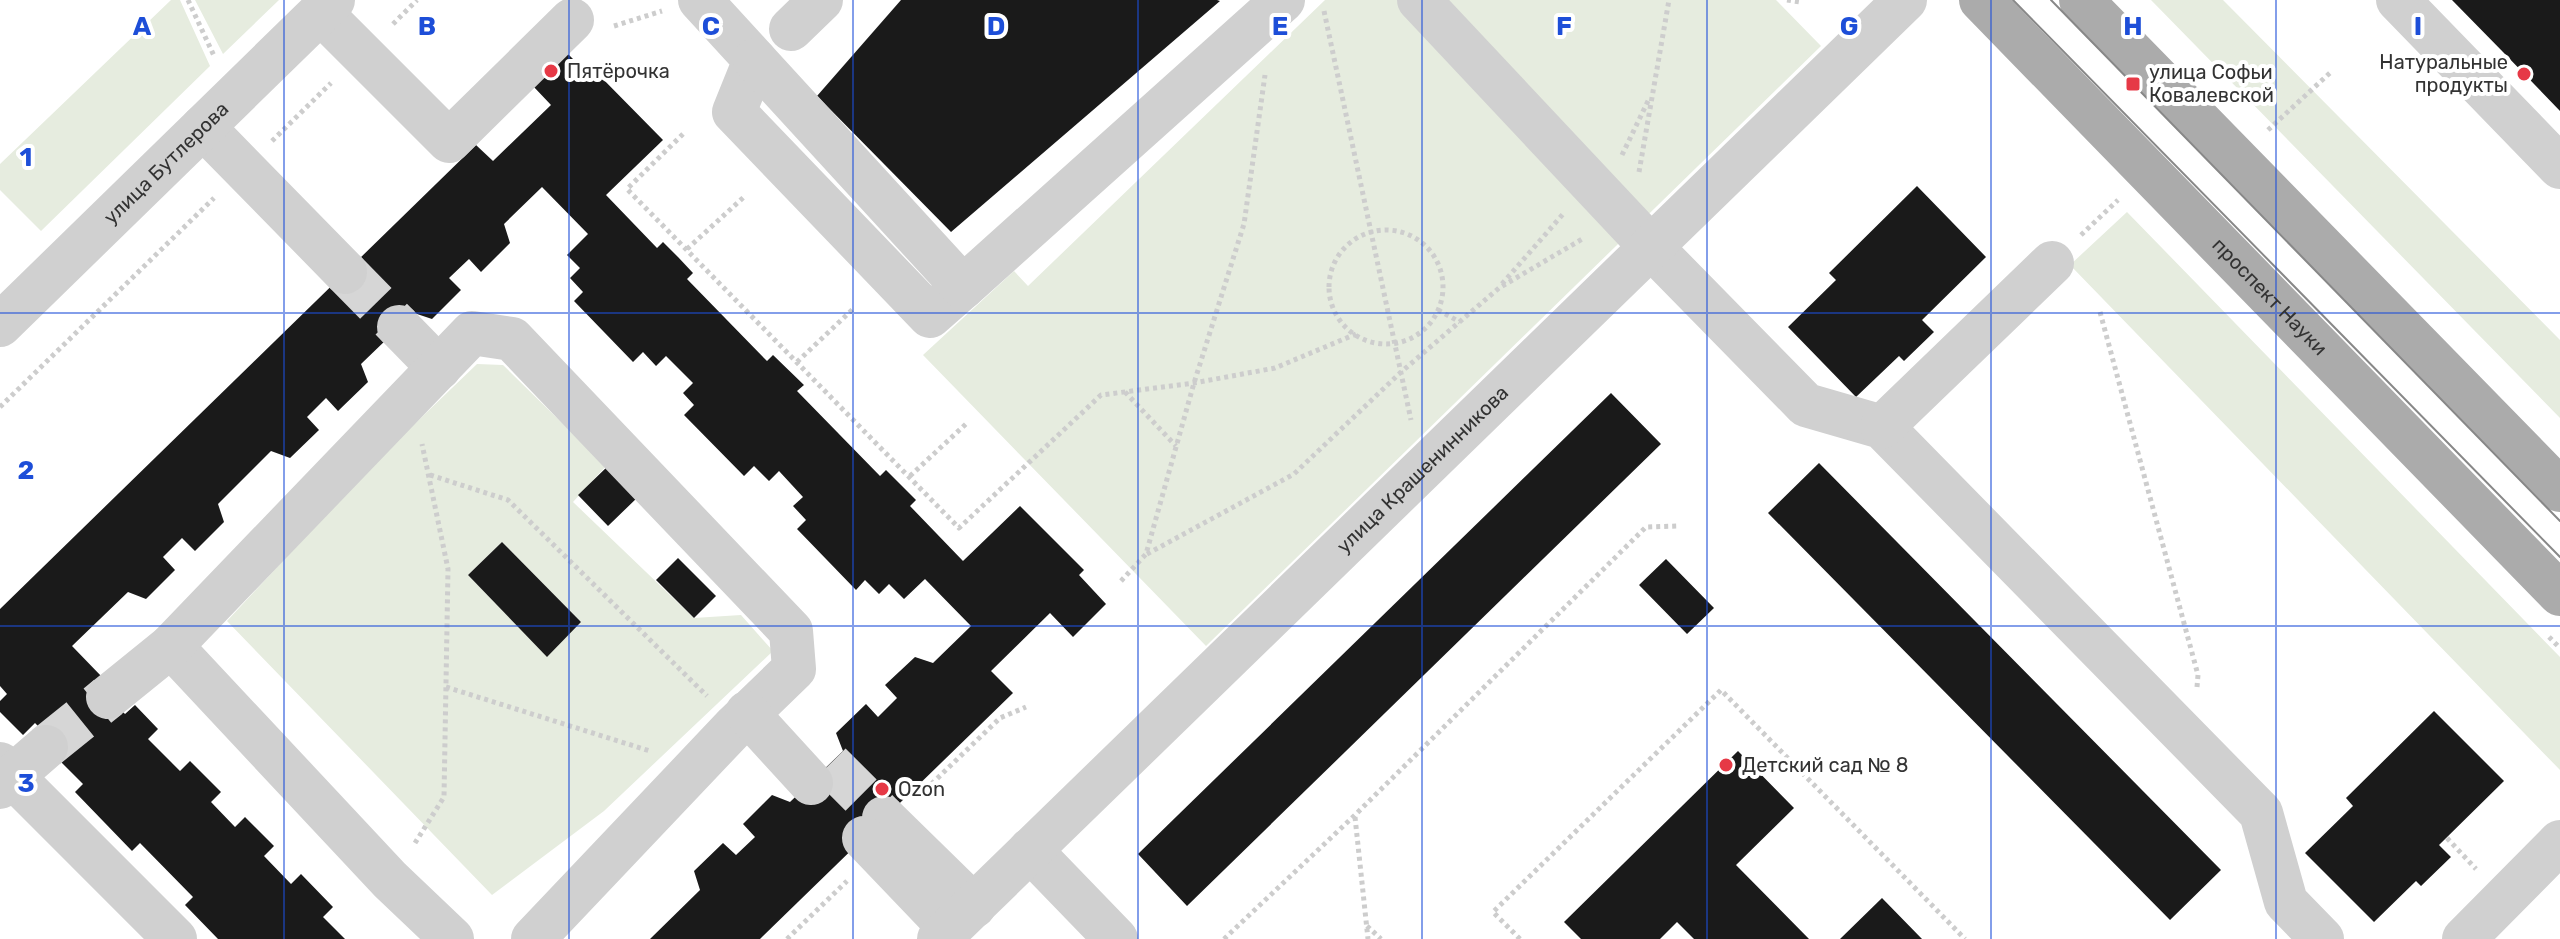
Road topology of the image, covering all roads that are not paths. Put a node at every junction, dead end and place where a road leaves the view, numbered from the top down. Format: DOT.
graph roads {
  1 [pos="1419,0"];
  2 [pos="1905,0"];
  3 [pos="1981,0"];
  4 [pos="2081,0"];
  5 [pos="2398,0"];
  6 [pos="685,4"];
  7 [pos="1279,4"];
  8 [pos="327,6"];
  9 [pos="586,25"];
  10 [pos="203,127"];
  11 [pos="2560,167"];
  12 [pos="1619,213"];
  13 [pos="2052,263"];
  14 [pos="345,272"];
  15 [pos="0,325"];
  16 [pos="399,327"];
  17 [pos="439,368"];
  18 [pos="1882,427"];
  19 [pos="2560,490"];
  20 [pos="2560,594"];
  21 [pos="171,646"];
  22 [pos="108,697"];
  23 [pos="749,712"];
  24 [pos="46,747"];
  25 [pos="820,773"];
  26 [pos="4,775"];
  27 [pos="879,833"];
  28 [pos="2560,842"];
  29 [pos="1030,850"];
  30 [pos="954,924"];
  31 [pos="175,939"];
  32 [pos="452,939"];
  33 [pos="533,939"];
  34 [pos="1116,939"];
  35 [pos="2322,939"];
  36 [pos="2464,939"];
  1 -- 12 [label="street"];
  2 -- 12 [label="street, улица Крашенинникова"];
  3 -- 20 [label="main road, проспект Науки"];
  4 -- 19 [label="main road"];
  5 -- 11 [label="street"];
  6 -- 7 [label="street"];
  8 -- 9 [label="street"];
  8 -- 10 [label="street, улица Бутлерова"];
  10 -- 14 [label="street"];
  10 -- 15 [label="street, улица Бутлерова"];
  12 -- 18 [label="street"];
  12 -- 29 [label="street, улица Крашенинникова"];
  13 -- 18 [label="street"];
  16 -- 17 [label="street"];
  17 -- 21 [label="street"];
  17 -- 23 [label="street"];
  18 -- 35 [label="street"];
  21 -- 22 [label="street"];
  21 -- 32 [label="street"];
  23 -- 25 [label="street"];
  23 -- 33 [label="street"];
  24 -- 26 [label="street"];
  26 -- 31 [label="street"];
  27 -- 30 [label="street"];
  28 -- 36 [label="street"];
  29 -- 30 [label="street, улица Крашенинникова"];
  29 -- 34 [label="street"];
}
